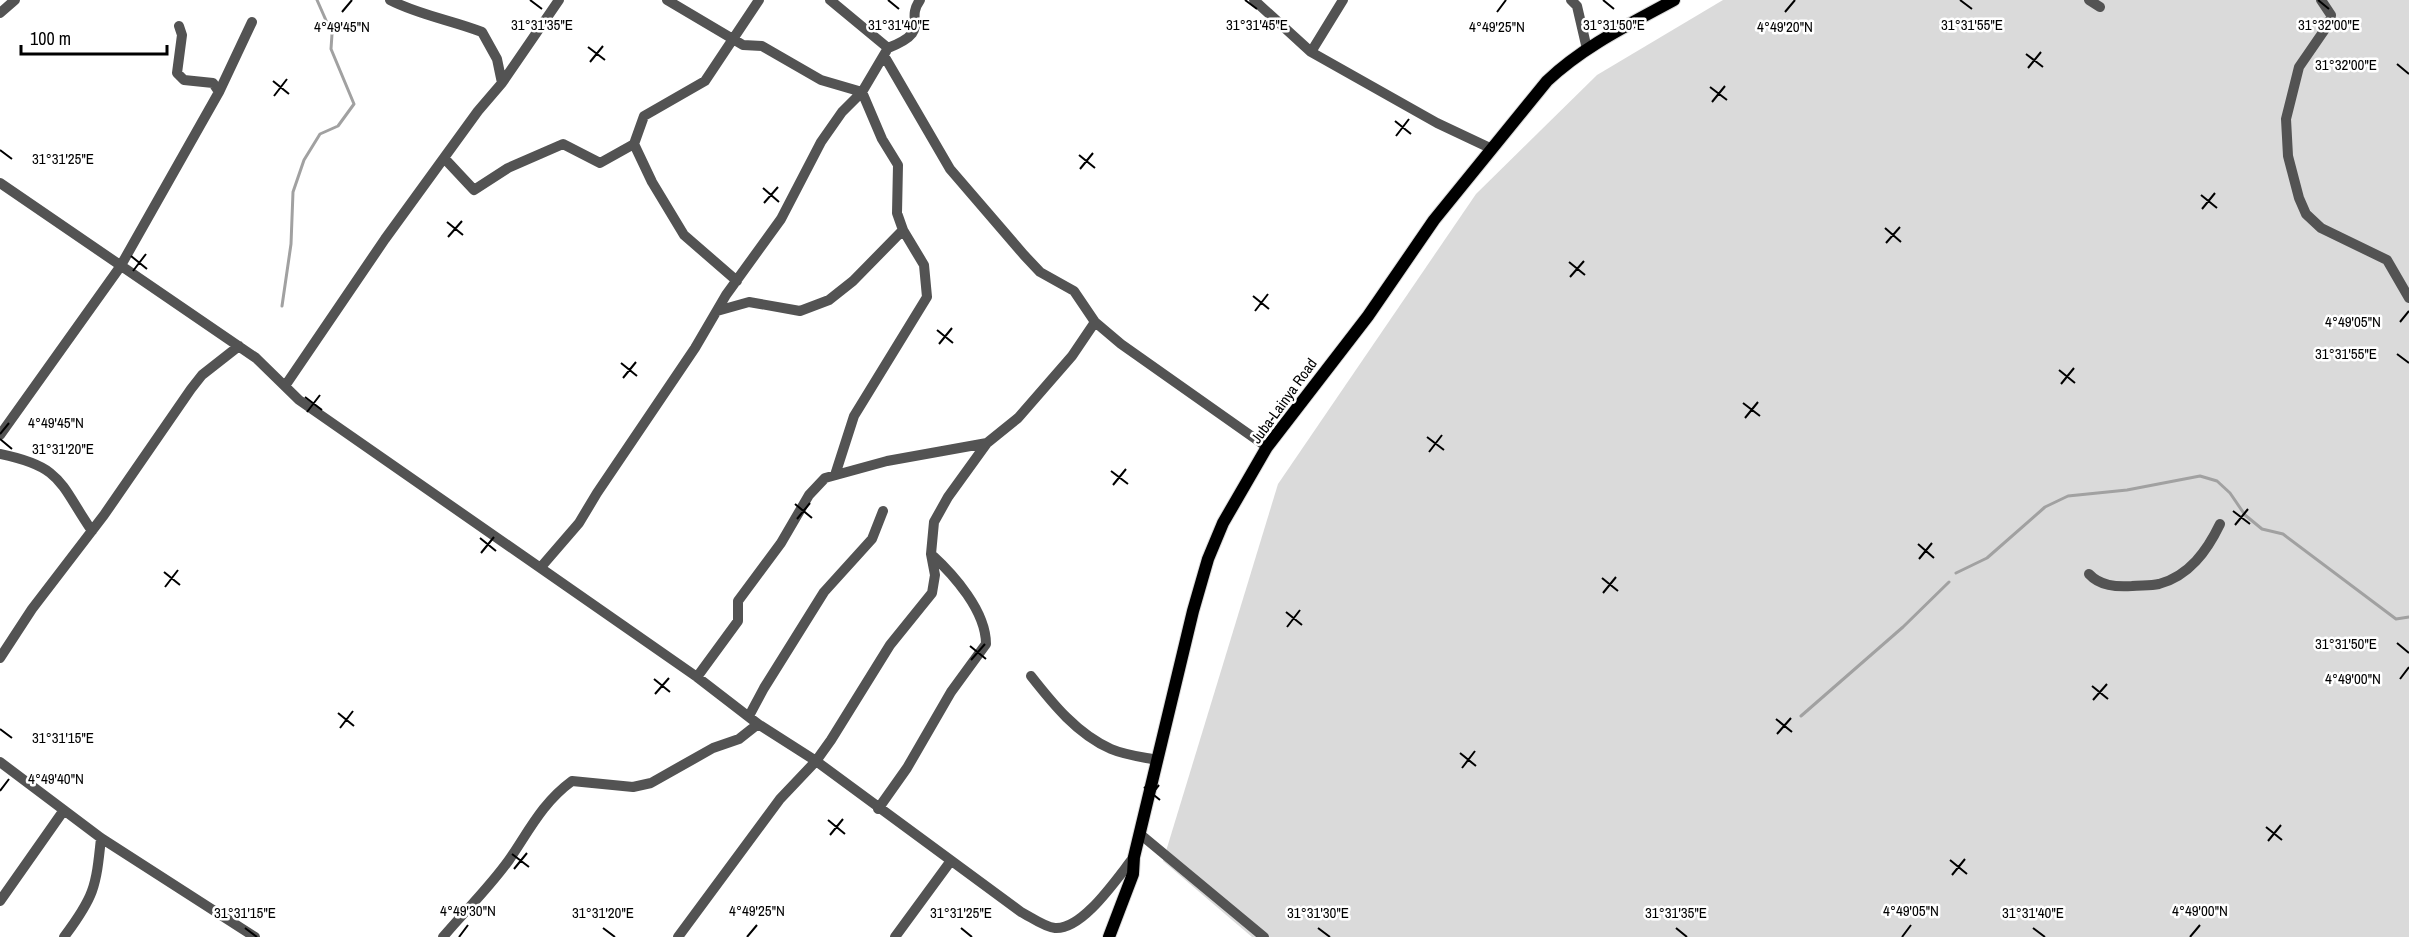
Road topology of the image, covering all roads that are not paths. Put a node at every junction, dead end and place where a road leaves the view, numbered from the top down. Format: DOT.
graph roads {
  1 [pos="15,0"];
  2 [pos="390,0"];
  3 [pos="560,0"];
  4 [pos="667,0"];
  5 [pos="759,0"];
  6 [pos="831,0"];
  7 [pos="920,0"];
  8 [pos="1254,0"];
  9 [pos="1343,0"];
  10 [pos="1571,0"];
  11 [pos="1674,0"];
  12 [pos="2089,0"];
  13 [pos="2321,0"];
  14 [pos="2100,7"];
  15 [pos="0,13"];
  16 [pos="252,21"];
  17 [pos="179,26"];
  18 [pos="733,39"];
  19 [pos="1587,49"];
  20 [pos="1311,52"];
  21 [pos="887,53"];
  22 [pos="502,83"];
  23 [pos="219,92"];
  24 [pos="862,92"];
  25 [pos="634,144"];
  26 [pos="1490,148"];
  27 [pos="445,159"];
  28 [pos="0,183"];
  29 [pos="903,230"];
  30 [pos="120,267"];
  31 [pos="737,281"];
  32 [pos="2409,298"];
  33 [pos="717,311"];
  34 [pos="1095,322"];
  35 [pos="239,346"];
  36 [pos="285,386"];
  37 [pos="0,435"];
  38 [pos="987,443"];
  39 [pos="1267,447"];
  40 [pos="0,454"];
  41 [pos="835,475"];
  42 [pos="883,510"];
  43 [pos="2220,524"];
  44 [pos="92,531"];
  45 [pos="932,554"];
  46 [pos="541,567"];
  47 [pos="2089,574"];
  48 [pos="0,658"];
  49 [pos="697,676"];
  50 [pos="1030,676"];
  51 [pos="749,716"];
  52 [pos="758,724"];
  53 [pos="1157,760"];
  54 [pos="816,761"];
  55 [pos="0,762"];
  56 [pos="878,809"];
  57 [pos="64,810"];
  58 [pos="1140,834"];
  59 [pos="101,838"];
  60 [pos="1134,857"];
  61 [pos="950,862"];
  62 [pos="0,901"];
  63 [pos="64,937"];
  64 [pos="255,937"];
  65 [pos="443,937"];
  66 [pos="678,937"];
  67 [pos="895,937"];
  68 [pos="1109,937"];
  69 [pos="1264,937"];
  1 -- 15 [label="street"];
  2 -- 22 [label="street"];
  3 -- 22 [label="street"];
  4 -- 18 [label="street"];
  5 -- 18 [label="street"];
  6 -- 21 [label="street"];
  7 -- 21 [label="street"];
  8 -- 20 [label="street"];
  9 -- 20 [label="street"];
  10 -- 19 [label="street"];
  11 -- 19 [label="main road, Juba-Lainya Road"];
  12 -- 14 [label="street"];
  13 -- 32 [label="street"];
  16 -- 23 [label="street"];
  17 -- 23 [label="street"];
  18 -- 24 [label="street"];
  18 -- 25 [label="street"];
  19 -- 26 [label="main road, Juba-Lainya Road"];
  20 -- 26 [label="street"];
  21 -- 24 [label="street"];
  21 -- 34 [label="street"];
  22 -- 27 [label="street"];
  23 -- 30 [label="street"];
  24 -- 29 [label="street"];
  24 -- 31 [label="street"];
  25 -- 27 [label="street"];
  25 -- 31 [label="street"];
  26 -- 39 [label="main road, Juba-Lainya Road"];
  27 -- 36 [label="street"];
  28 -- 30 [label="street"];
  29 -- 33 [label="street"];
  29 -- 41 [label="street"];
  30 -- 35 [label="street"];
  30 -- 37 [label="street"];
  31 -- 33 [label="street"];
  33 -- 46 [label="street"];
  34 -- 38 [label="street"];
  34 -- 39 [label="street"];
  35 -- 36 [label="street"];
  35 -- 44 [label="street"];
  36 -- 46 [label="street"];
  38 -- 41 [label="street"];
  38 -- 45 [label="street"];
  39 -- 53 [label="main road, Juba-Lainya Road"];
  40 -- 44 [label="street"];
  41 -- 49 [label="street"];
  42 -- 51 [label="street"];
  43 -- 47 [label="street"];
  44 -- 48 [label="street"];
  45 -- 54 [label="street"];
  45 -- 56 [label="street"];
  46 -- 49 [label="street"];
  49 -- 51 [label="street"];
  50 -- 53 [label="street"];
  51 -- 52 [label="street"];
  52 -- 54 [label="street"];
  52 -- 65 [label="street"];
  53 -- 58 [label="main road, Juba-Lainya Road"];
  54 -- 56 [label="street"];
  54 -- 66 [label="street"];
  55 -- 57 [label="street"];
  56 -- 61 [label="street"];
  57 -- 59 [label="street"];
  57 -- 62 [label="street"];
  58 -- 60 [label="main road, Juba-Lainya Road"];
  58 -- 69 [label="street"];
  59 -- 63 [label="street"];
  59 -- 64 [label="street"];
  60 -- 61 [label="street"];
  60 -- 68 [label="main road, Juba-Lainya Road"];
  61 -- 67 [label="street"];
}
